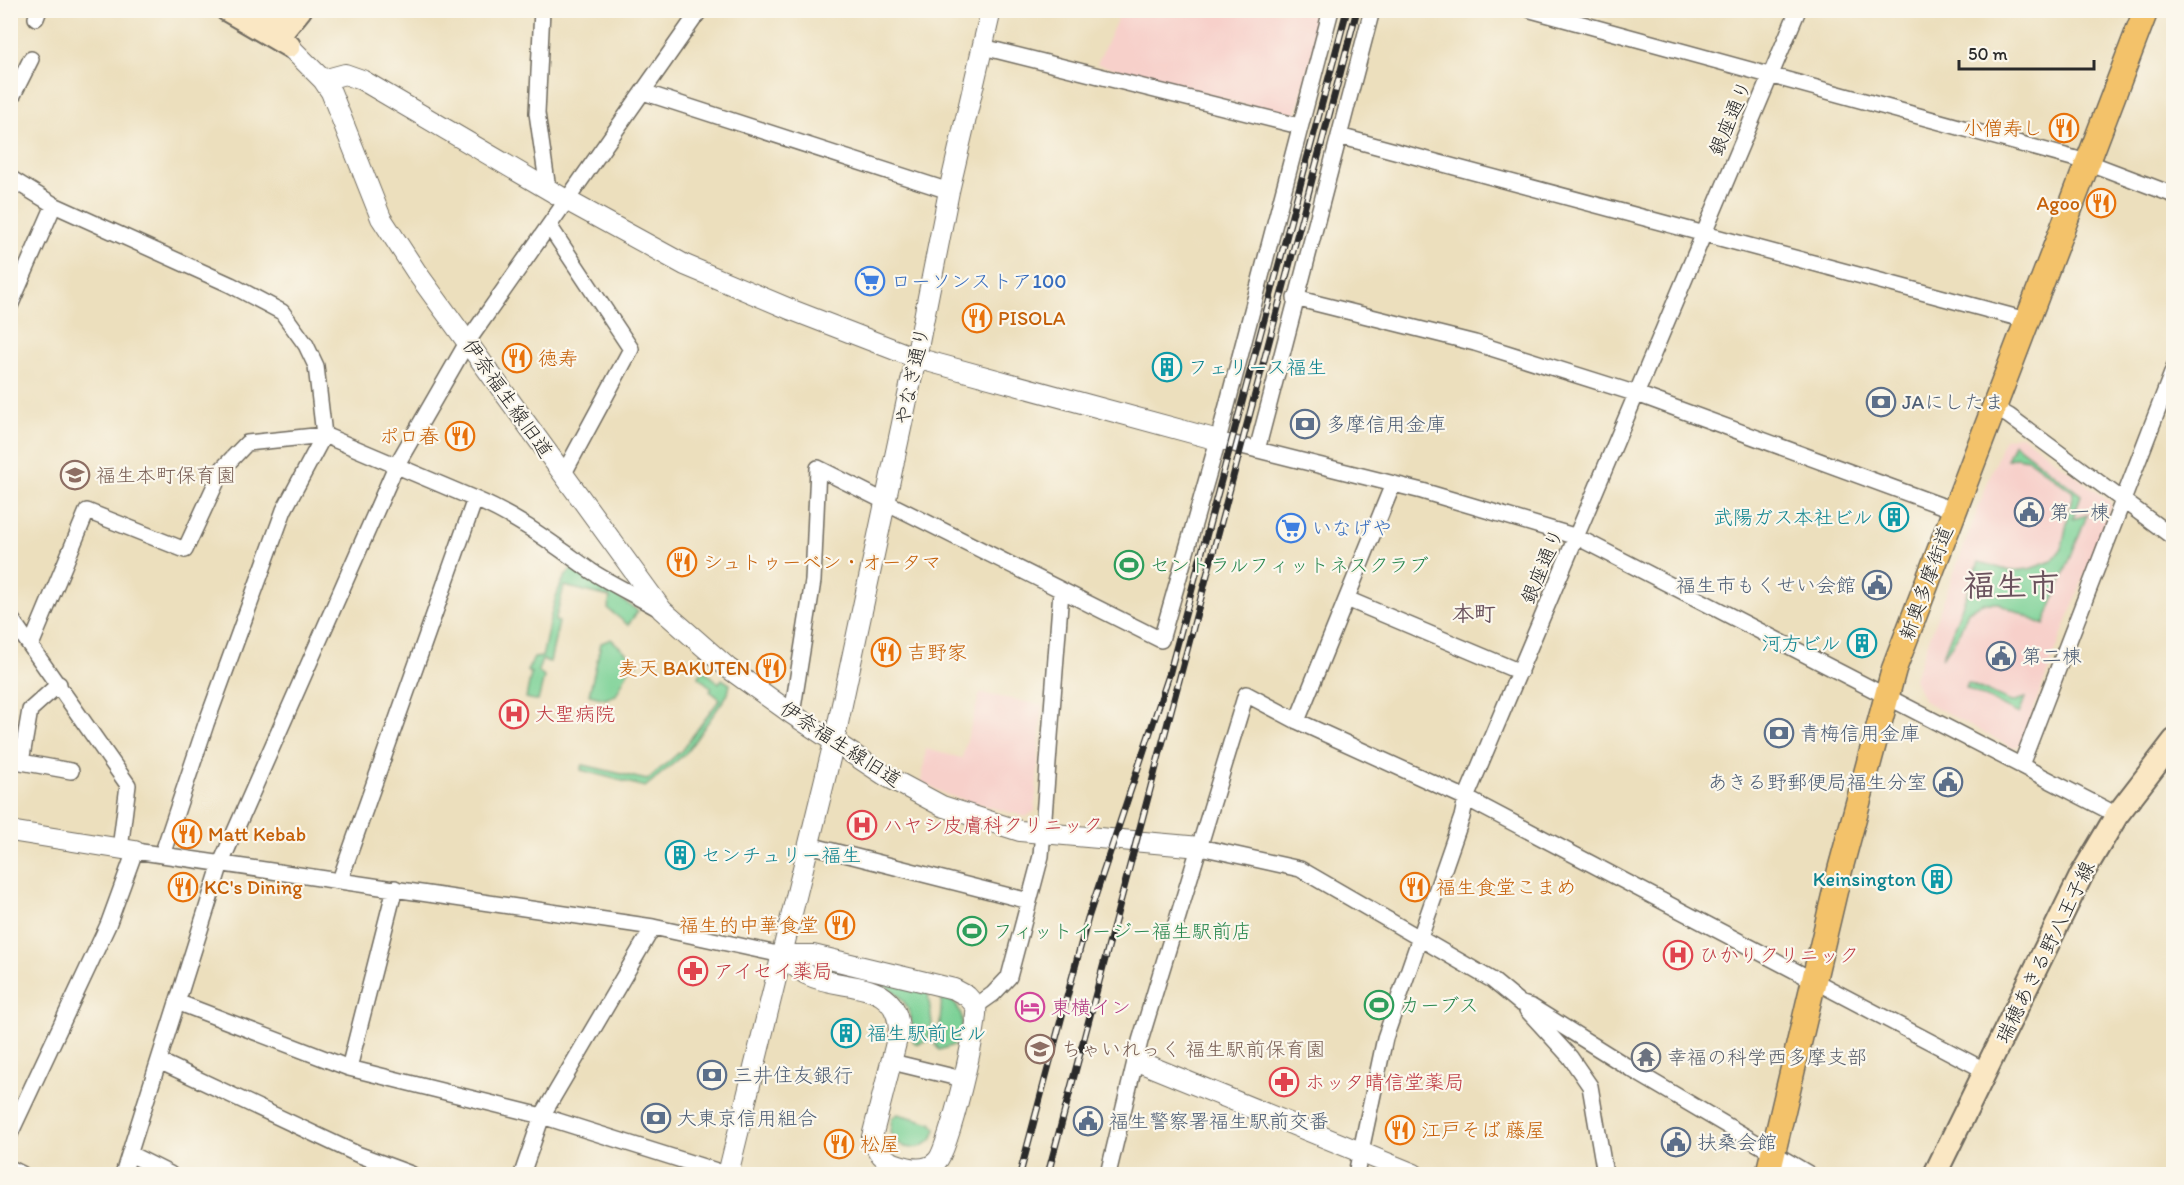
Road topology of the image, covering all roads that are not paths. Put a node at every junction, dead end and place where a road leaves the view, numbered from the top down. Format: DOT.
graph roads {
  1 [pos="227,10"];
  2 [pos="274,10"];
  3 [pos="300,10"];
  4 [pos="542,10"];
  5 [pos="700,10"];
  6 [pos="991,10"];
  7 [pos="1331,10"];
  8 [pos="1372,10"];
  9 [pos="1531,10"];
  10 [pos="1798,10"];
  11 [pos="2146,10"];
  12 [pos="275,37"];
  13 [pos="983,47"];
  14 [pos="31,59"];
  15 [pos="1771,75"];
  16 [pos="323,80"];
  17 [pos="643,92"];
  18 [pos="10,101"];
  19 [pos="1299,126"];
  20 [pos="1339,135"];
  21 [pos="2087,162"];
  22 [pos="10,178"];
  23 [pos="548,189"];
  24 [pos="949,191"];
  25 [pos="2174,195"];
  26 [pos="567,201"];
  27 [pos="54,205"];
  28 [pos="550,227"];
  29 [pos="1704,234"];
  30 [pos="1295,298"];
  31 [pos="10,306"];
  32 [pos="2026,320"];
  33 [pos="468,341"];
  34 [pos="916,358"];
  35 [pos="2174,368"];
  36 [pos="1637,394"];
  37 [pos="1993,407"];
  38 [pos="324,435"];
  39 [pos="1218,440"];
  40 [pos="1257,450"];
  41 [pos="396,466"];
  42 [pos="563,475"];
  43 [pos="1393,484"];
  44 [pos="474,499"];
  45 [pos="885,500"];
  46 [pos="2123,500"];
  47 [pos="1953,510"];
  48 [pos="1577,537"];
  49 [pos="2174,538"];
  50 [pos="1061,591"];
  51 [pos="1347,599"];
  52 [pos="662,610"];
  53 [pos="10,617"];
  54 [pos="31,645"];
  55 [pos="1520,672"];
  56 [pos="58,684"];
  57 [pos="1886,696"];
  58 [pos="792,714"];
  59 [pos="1297,721"];
  60 [pos="2174,741"];
  61 [pos="834,742"];
  62 [pos="16,761"];
  63 [pos="2021,765"];
  64 [pos="71,771"];
  65 [pos="1466,798"];
  66 [pos="2118,815"];
  67 [pos="10,831"];
  68 [pos="1044,831"];
  69 [pos="809,845"];
  70 [pos="1200,847"];
  71 [pos="128,850"];
  72 [pos="162,855"];
  73 [pos="221,863"];
  74 [pos="340,880"];
  75 [pos="395,888"];
  76 [pos="1029,901"];
  77 [pos="653,927"];
  78 [pos="1420,938"];
  79 [pos="782,955"];
  80 [pos="1814,982"];
  81 [pos="177,1002"];
  82 [pos="1520,1003"];
  83 [pos="976,1006"];
  84 [pos="1589,1044"];
  85 [pos="159,1061"];
  86 [pos="1137,1061"];
  87 [pos="892,1062"];
  88 [pos="1576,1065"];
  89 [pos="349,1068"];
  90 [pos="1986,1071"];
  91 [pos="962,1079"];
  92 [pos="542,1116"];
  93 [pos="10,1134"];
  94 [pos="1360,1150"];
  95 [pos="130,1154"];
  96 [pos="1771,1164"];
  97 [pos="10,1168"];
  98 [pos="940,1168"];
  99 [pos="22,1174"];
  100 [pos="123,1174"];
  101 [pos="170,1174"];
  102 [pos="411,1174"];
  103 [pos="522,1174"];
  104 [pos="727,1174"];
  105 [pos="1108,1174"];
  106 [pos="1356,1174"];
  107 [pos="1414,1174"];
  108 [pos="1605,1174"];
  109 [pos="1809,1174"];
  110 [pos="1935,1174"];
  1 -- 12 [label="main road"];
  2 -- 12 [label="main road"];
  3 -- 12 [label="main road"];
  4 -- 23 [label="street"];
  5 -- 17 [label="street"];
  6 -- 13 [label="street, やなぎ通り"];
  7 -- 19 [label="street"];
  8 -- 20 [label="street"];
  9 -- 15 [label="street"];
  10 -- 15 [label="street, 銀座通り"];
  11 -- 21 [label="main road, 新奥多摩街道"];
  12 -- 16 [label="street, 伊奈福生線旧道"];
  13 -- 19 [label="street"];
  13 -- 24 [label="street, やなぎ通り"];
  14 -- 18 [label="street"];
  15 -- 21 [label="street"];
  15 -- 29 [label="street, 銀座通り"];
  16 -- 23 [label="street"];
  16 -- 33 [label="street, 伊奈福生線旧道"];
  17 -- 24 [label="street"];
  17 -- 26 [label="street"];
  19 -- 39 [label="street"];
  20 -- 29 [label="street"];
  20 -- 30 [label="street"];
  21 -- 25 [label="street"];
  21 -- 32 [label="main road, 新奥多摩街道"];
  22 -- 27 [label="street"];
  23 -- 26 [label="street"];
  24 -- 34 [label="street, やなぎ通り"];
  26 -- 28 [label="street"];
  26 -- 34 [label="street"];
  27 -- 31 [label="street"];
  27 -- 38 [label="street"];
  28 -- 33 [label="street"];
  28 -- 42 [label="street"];
  29 -- 32 [label="street"];
  29 -- 36 [label="street, 銀座通り"];
  30 -- 36 [label="street"];
  30 -- 40 [label="street"];
  32 -- 37 [label="main road, 新奥多摩街道"];
  33 -- 41 [label="street"];
  33 -- 42 [label="street, 伊奈福生線旧道"];
  34 -- 39 [label="street"];
  34 -- 45 [label="street, やなぎ通り"];
  35 -- 46 [label="street"];
  36 -- 47 [label="street"];
  36 -- 48 [label="street, 銀座通り"];
  37 -- 46 [label="street"];
  37 -- 47 [label="main road, 新奥多摩街道"];
  38 -- 41 [label="street"];
  38 -- 54 [label="street"];
  38 -- 72 [label="street"];
  39 -- 40 [label="street"];
  39 -- 50 [label="street"];
  40 -- 43 [label="street"];
  41 -- 44 [label="street"];
  41 -- 73 [label="street"];
  42 -- 52 [label="street, 伊奈福生線旧道"];
  43 -- 48 [label="street"];
  43 -- 51 [label="street"];
  44 -- 52 [label="street"];
  44 -- 74 [label="street"];
  45 -- 50 [label="street"];
  45 -- 58 [label="street"];
  45 -- 61 [label="street, やなぎ通り"];
  46 -- 49 [label="street"];
  46 -- 63 [label="street"];
  47 -- 57 [label="main road, 新奥多摩街道"];
  48 -- 55 [label="street, 銀座通り"];
  48 -- 57 [label="street"];
  50 -- 68 [label="street"];
  51 -- 55 [label="street"];
  51 -- 59 [label="street"];
  52 -- 58 [label="street, 伊奈福生線旧道"];
  53 -- 54 [label="street"];
  54 -- 56 [label="street"];
  55 -- 65 [label="street, 銀座通り"];
  56 -- 62 [label="street"];
  56 -- 71 [label="street"];
  57 -- 63 [label="street"];
  57 -- 80 [label="main road, 新奥多摩街道"];
  58 -- 61 [label="street, 伊奈福生線旧道"];
  59 -- 65 [label="street"];
  59 -- 70 [label="street"];
  60 -- 66 [label="main road, 瑞穂あきる野八王子線"];
  61 -- 68 [label="street, 伊奈福生線旧道"];
  61 -- 69 [label="street, やなぎ通り"];
  62 -- 64 [label="street"];
  63 -- 66 [label="street"];
  65 -- 78 [label="street, 銀座通り"];
  65 -- 80 [label="street"];
  66 -- 90 [label="main road, 瑞穂あきる野八王子線"];
  67 -- 71 [label="street"];
  68 -- 70 [label="street, 伊奈福生線旧道"];
  68 -- 76 [label="street"];
  69 -- 76 [label="street"];
  69 -- 79 [label="street, やなぎ通り"];
  70 -- 78 [label="street"];
  70 -- 86 [label="street"];
  71 -- 72 [label="street"];
  71 -- 93 [label="street"];
  72 -- 73 [label="street"];
  73 -- 74 [label="street"];
  73 -- 81 [label="street"];
  74 -- 75 [label="street"];
  75 -- 77 [label="street"];
  75 -- 89 [label="street"];
  76 -- 83 [label="street"];
  77 -- 79 [label="street"];
  77 -- 92 [label="street"];
  78 -- 82 [label="street"];
  78 -- 94 [label="street, 銀座通り"];
  79 -- 83 [label="street"];
  79 -- 87 [label="street"];
  79 -- 104 [label="street, やなぎ通り"];
  80 -- 90 [label="street"];
  80 -- 96 [label="main road, 新奥多摩街道"];
  81 -- 85 [label="street"];
  81 -- 89 [label="street"];
  82 -- 84 [label="street"];
  82 -- 88 [label="street"];
  83 -- 91 [label="street"];
  84 -- 88 [label="street"];
  84 -- 96 [label="street"];
  85 -- 95 [label="street"];
  85 -- 102 [label="street"];
  86 -- 94 [label="street"];
  86 -- 105 [label="street"];
  87 -- 91 [label="street"];
  87 -- 98 [label="street"];
  88 -- 108 [label="street"];
  89 -- 92 [label="street"];
  90 -- 110 [label="main road, 瑞穂あきる野八王子線"];
  91 -- 98 [label="street"];
  92 -- 103 [label="street"];
  92 -- 104 [label="street"];
  94 -- 106 [label="street, 銀座通り"];
  94 -- 107 [label="street"];
  95 -- 100 [label="street"];
  95 -- 101 [label="street"];
  96 -- 109 [label="street"];
  97 -- 99 [label="street"];
}
